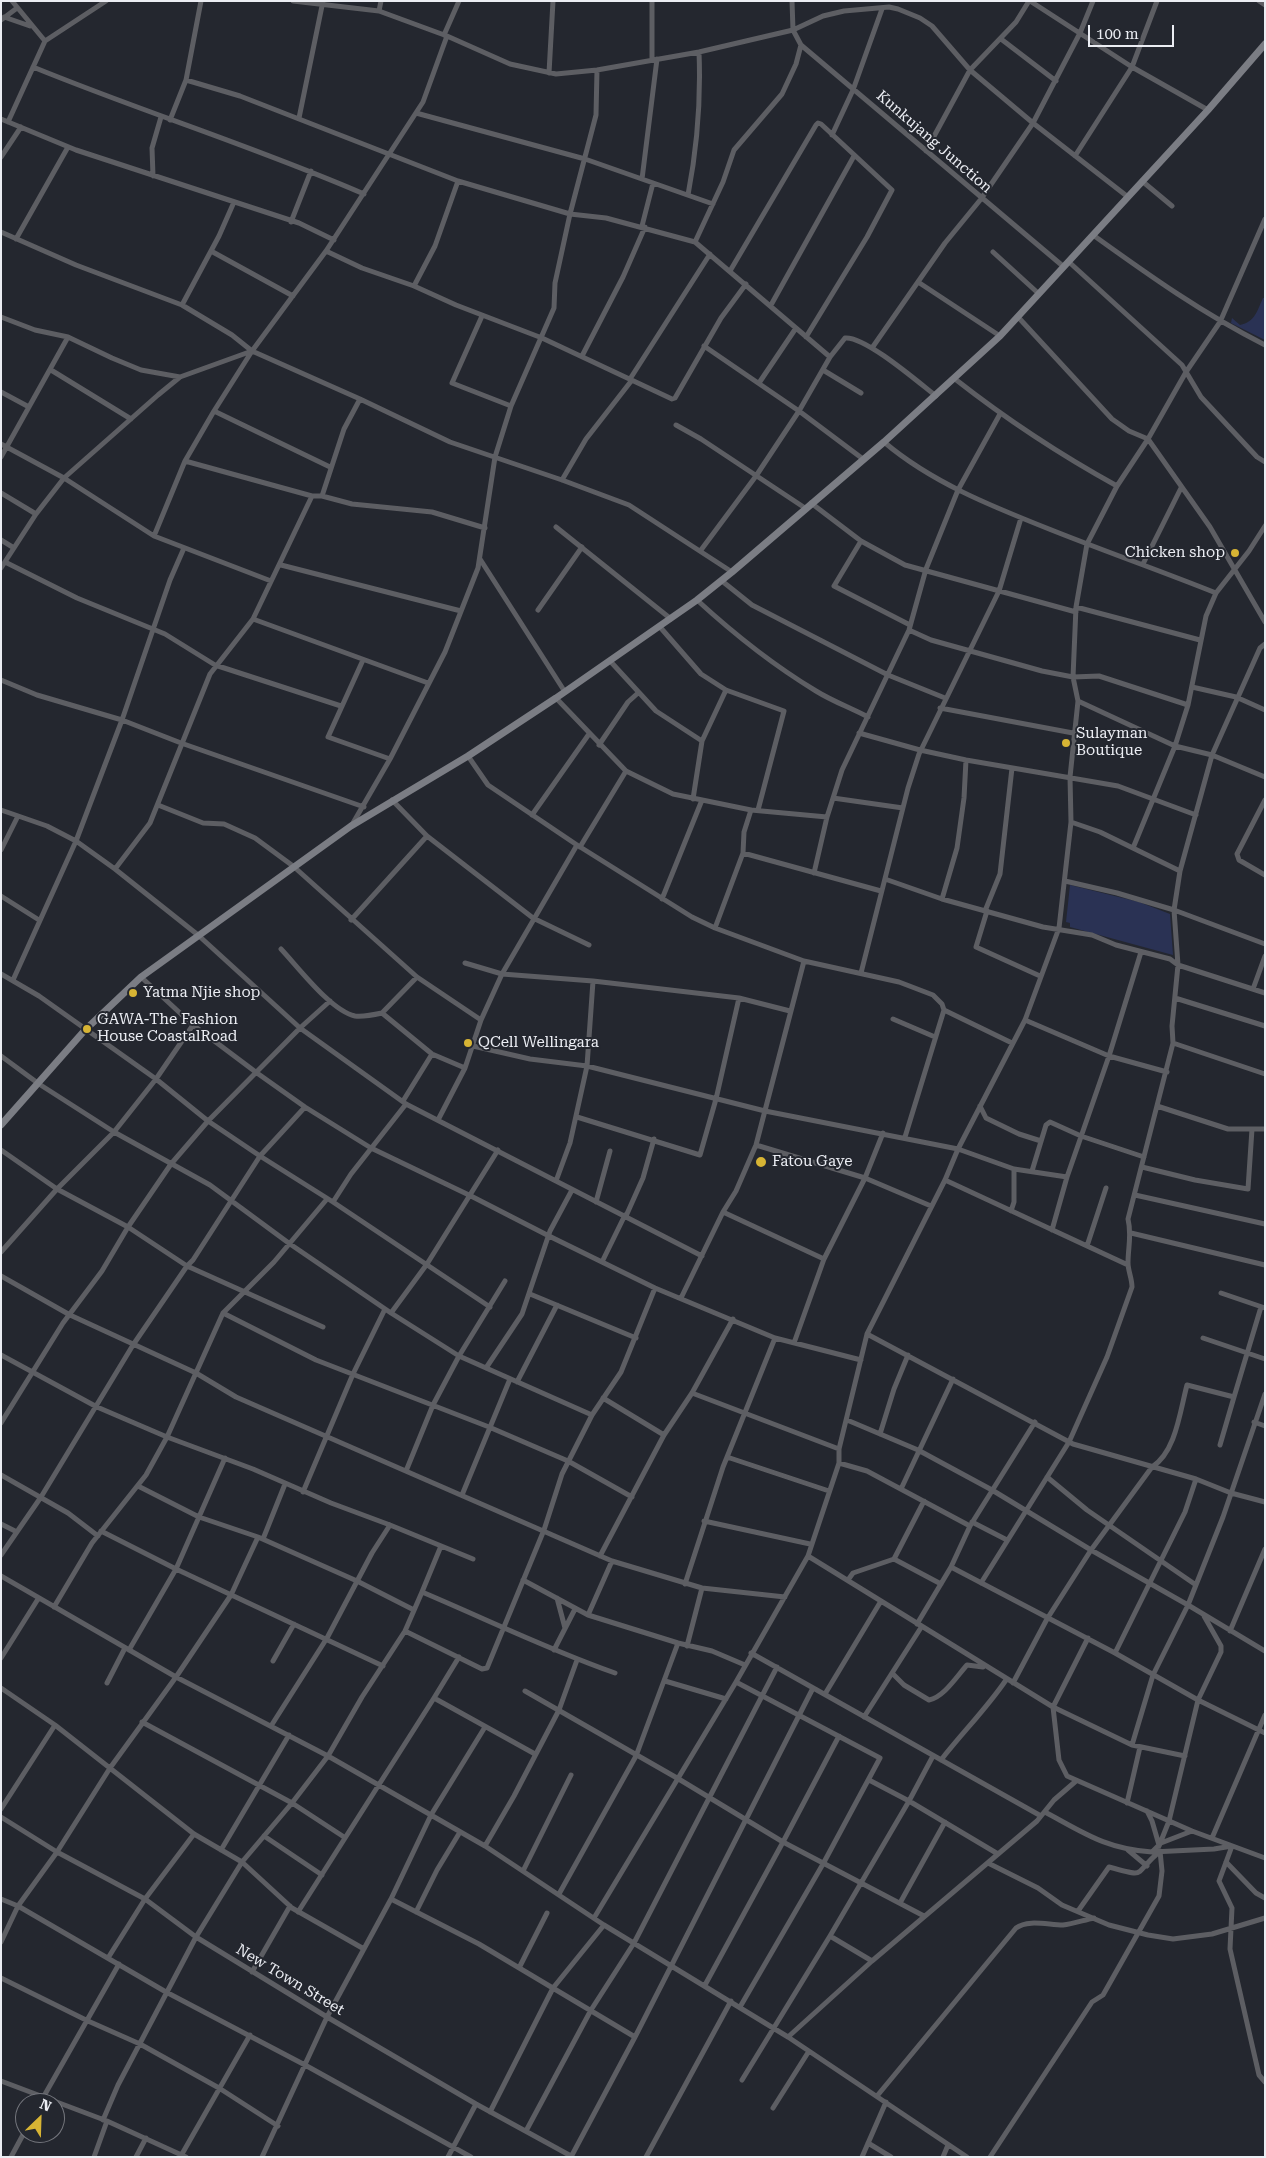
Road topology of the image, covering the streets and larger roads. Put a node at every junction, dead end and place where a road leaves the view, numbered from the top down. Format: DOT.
graph roads {
  1 [pos="106,1"];
  2 [pos="201,1"];
  3 [pos="294,1"];
  4 [pos="380,1"];
  5 [pos="459,1"];
  6 [pos="553,1"];
  7 [pos="652,1"];
  8 [pos="792,1"];
  9 [pos="1029,1"];
  10 [pos="1093,1"];
  11 [pos="1157,1"];
  12 [pos="1259,1"];
  13 [pos="13,2"];
  14 [pos="323,3"];
  15 [pos="890,4"];
  16 [pos="1265,5"];
  17 [pos="17,8"];
  18 [pos="882,9"];
  19 [pos="379,11"];
  20 [pos="3,19"];
  21 [pos="32,27"];
  22 [pos="793,30"];
  23 [pos="1080,33"];
  24 [pos="446,36"];
  25 [pos="1001,40"];
  26 [pos="45,41"];
  27 [pos="1265,44"];
  28 [pos="801,46"];
  29 [pos="699,52"];
  30 [pos="654,59"];
  31 [pos="33,67"];
  32 [pos="1132,67"];
  33 [pos="597,70"];
  34 [pos="970,70"];
  35 [pos="549,74"];
  36 [pos="186,80"];
  37 [pos="1056,82"];
  38 [pos="853,90"];
  39 [pos="1208,110"];
  40 [pos="416,113"];
  41 [pos="161,117"];
  42 [pos="299,118"];
  43 [pos="1,119"];
  44 [pos="170,120"];
  45 [pos="8,122"];
  46 [pos="1033,123"];
  47 [pos="21,128"];
  48 [pos="832,135"];
  49 [pos="68,147"];
  50 [pos="926,151"];
  51 [pos="389,154"];
  52 [pos="854,156"];
  53 [pos="1074,156"];
  54 [pos="1,157"];
  55 [pos="585,159"];
  56 [pos="311,171"];
  57 [pos="153,176"];
  58 [pos="642,179"];
  59 [pos="458,181"];
  60 [pos="1142,181"];
  61 [pos="653,183"];
  62 [pos="364,194"];
  63 [pos="688,195"];
  64 [pos="1128,197"];
  65 [pos="982,200"];
  66 [pos="234,202"];
  67 [pos="713,204"];
  68 [pos="1172,206"];
  69 [pos="570,214"];
  70 [pos="1265,219"];
  71 [pos="291,222"];
  72 [pos="643,227"];
  73 [pos="1,232"];
  74 [pos="1259,234"];
  75 [pos="1093,235"];
  76 [pos="1265,237"];
  77 [pos="16,238"];
  78 [pos="334,240"];
  79 [pos="695,242"];
  80 [pos="211,251"];
  81 [pos="326,251"];
  82 [pos="993,252"];
  83 [pos="710,254"];
  84 [pos="1066,264"];
  85 [pos="730,270"];
  86 [pos="918,282"];
  87 [pos="746,284"];
  88 [pos="414,286"];
  89 [pos="1039,294"];
  90 [pos="293,296"];
  91 [pos="771,304"];
  92 [pos="182,305"];
  93 [pos="482,316"];
  94 [pos="1,317"];
  95 [pos="1018,317"];
  96 [pos="1220,322"];
  97 [pos="796,328"];
  98 [pos="1000,336"];
  99 [pos="68,337"];
  100 [pos="806,337"];
  101 [pos="542,338"];
  102 [pos="704,346"];
  103 [pos="1265,346"];
  104 [pos="872,348"];
  105 [pos="252,351"];
  106 [pos="582,356"];
  107 [pos="830,357"];
  108 [pos="51,370"];
  109 [pos="823,370"];
  110 [pos="1186,372"];
  111 [pos="180,377"];
  112 [pos="955,378"];
  113 [pos="631,379"];
  114 [pos="759,382"];
  115 [pos="1,392"];
  116 [pos="862,393"];
  117 [pos="936,396"];
  118 [pos="360,399"];
  119 [pos="511,406"];
  120 [pos="29,408"];
  121 [pos="214,411"];
  122 [pos="799,411"];
  123 [pos="1000,414"];
  124 [pos="131,419"];
  125 [pos="676,425"];
  126 [pos="1148,440"];
  127 [pos="884,442"];
  128 [pos="1,444"];
  129 [pos="7,447"];
  130 [pos="1,457"];
  131 [pos="495,457"];
  132 [pos="863,459"];
  133 [pos="185,462"];
  134 [pos="1265,462"];
  135 [pos="330,468"];
  136 [pos="756,476"];
  137 [pos="64,478"];
  138 [pos="562,480"];
  139 [pos="1117,486"];
  140 [pos="1181,488"];
  141 [pos="958,490"];
  142 [pos="1,493"];
  143 [pos="312,496"];
  144 [pos="322,496"];
  145 [pos="808,506"];
  146 [pos="36,514"];
  147 [pos="1021,518"];
  148 [pos="1265,526"];
  149 [pos="556,527"];
  150 [pos="485,528"];
  151 [pos="154,536"];
  152 [pos="1,540"];
  153 [pos="862,541"];
  154 [pos="1087,544"];
  155 [pos="582,547"];
  156 [pos="14,548"];
  157 [pos="184,548"];
  158 [pos="701,550"];
  159 [pos="479,559"];
  160 [pos="5,562"];
  161 [pos="281,564"];
  162 [pos="1143,564"];
  163 [pos="1,568"];
  164 [pos="1235,569"];
  165 [pos="926,570"];
  166 [pos="732,572"];
  167 [pos="272,581"];
  168 [pos="722,581"];
  169 [pos="999,591"];
  170 [pos="1216,593"];
  171 [pos="697,600"];
  172 [pos="1076,609"];
  173 [pos="538,610"];
  174 [pos="461,612"];
  175 [pos="253,619"];
  176 [pos="671,619"];
  177 [pos="1265,622"];
  178 [pos="660,627"];
  179 [pos="909,628"];
  180 [pos="153,629"];
  181 [pos="1200,640"];
  182 [pos="1265,644"];
  183 [pos="969,651"];
  184 [pos="363,660"];
  185 [pos="611,662"];
  186 [pos="215,665"];
  187 [pos="888,675"];
  188 [pos="1073,677"];
  189 [pos="1,680"];
  190 [pos="428,683"];
  191 [pos="1192,687"];
  192 [pos="726,690"];
  193 [pos="565,692"];
  194 [pos="638,693"];
  195 [pos="1236,697"];
  196 [pos="556,698"];
  197 [pos="945,698"];
  198 [pos="1078,701"];
  199 [pos="1188,705"];
  200 [pos="341,706"];
  201 [pos="940,708"];
  202 [pos="1265,710"];
  203 [pos="868,717"];
  204 [pos="122,720"];
  205 [pos="859,733"];
  206 [pos="1074,733"];
  207 [pos="589,734"];
  208 [pos="702,741"];
  209 [pos="181,743"];
  210 [pos="598,745"];
  211 [pos="1175,746"];
  212 [pos="920,750"];
  213 [pos="1212,755"];
  214 [pos="468,756"];
  215 [pos="390,759"];
  216 [pos="966,760"];
  217 [pos="1012,768"];
  218 [pos="626,772"];
  219 [pos="1070,777"];
  220 [pos="1265,777"];
  221 [pos="833,798"];
  222 [pos="693,799"];
  223 [pos="1154,799"];
  224 [pos="392,800"];
  225 [pos="702,800"];
  226 [pos="1265,800"];
  227 [pos="158,805"];
  228 [pos="364,807"];
  229 [pos="904,808"];
  230 [pos="1,810"];
  231 [pos="751,810"];
  232 [pos="758,810"];
  233 [pos="532,815"];
  234 [pos="1196,815"];
  235 [pos="18,816"];
  236 [pos="827,817"];
  237 [pos="1071,822"];
  238 [pos="351,826"];
  239 [pos="427,836"];
  240 [pos="76,841"];
  241 [pos="578,846"];
  242 [pos="1133,848"];
  243 [pos="1,850"];
  244 [pos="743,853"];
  245 [pos="293,866"];
  246 [pos="115,869"];
  247 [pos="1180,871"];
  248 [pos="814,873"];
  249 [pos="1265,875"];
  250 [pos="885,879"];
  251 [pos="1065,881"];
  252 [pos="881,891"];
  253 [pos="1,896"];
  254 [pos="942,899"];
  255 [pos="662,900"];
  256 [pos="1174,910"];
  257 [pos="986,911"];
  258 [pos="533,918"];
  259 [pos="39,920"];
  260 [pos="351,920"];
  261 [pos="715,928"];
  262 [pos="1059,928"];
  263 [pos="198,935"];
  264 [pos="1265,944"];
  265 [pos="589,945"];
  266 [pos="281,949"];
  267 [pos="1141,952"];
  268 [pos="1265,956"];
  269 [pos="804,962"];
  270 [pos="465,963"];
  271 [pos="1178,965"];
  272 [pos="861,973"];
  273 [pos="1,974"];
  274 [pos="502,974"];
  275 [pos="1040,976"];
  276 [pos="141,977"];
  277 [pos="417,977"];
  278 [pos="13,980"];
  279 [pos="593,981"];
  280 [pos="1253,989"];
  281 [pos="1265,993"];
  282 [pos="739,998"];
  283 [pos="1174,998"];
  284 [pos="330,1001"];
  285 [pos="944,1010"];
  286 [pos="790,1011"];
  287 [pos="382,1013"];
  288 [pos="893,1019"];
  289 [pos="481,1020"];
  290 [pos="1025,1020"];
  291 [pos="193,1025"];
  292 [pos="1265,1026"];
  293 [pos="300,1028"];
  294 [pos="85,1030"];
  295 [pos="935,1037"];
  296 [pos="1012,1043"];
  297 [pos="1173,1043"];
  298 [pos="473,1046"];
  299 [pos="432,1054"];
  300 [pos="1,1056"];
  301 [pos="1109,1056"];
  302 [pos="587,1066"];
  303 [pos="465,1068"];
  304 [pos="1167,1072"];
  305 [pos="257,1073"];
  306 [pos="1265,1074"];
  307 [pos="156,1079"];
  308 [pos="39,1084"];
  309 [pos="716,1100"];
  310 [pos="404,1102"];
  311 [pos="980,1106"];
  312 [pos="1158,1106"];
  313 [pos="305,1107"];
  314 [pos="765,1111"];
  315 [pos="577,1117"];
  316 [pos="208,1120"];
  317 [pos="438,1120"];
  318 [pos="1,1125"];
  319 [pos="1252,1129"];
  320 [pos="1265,1129"];
  321 [pos="114,1132"];
  322 [pos="883,1133"];
  323 [pos="1081,1136"];
  324 [pos="905,1137"];
  325 [pos="654,1139"];
  326 [pos="1041,1141"];
  327 [pos="756,1145"];
  328 [pos="371,1148"];
  329 [pos="958,1149"];
  330 [pos="1,1150"];
  331 [pos="498,1150"];
  332 [pos="610,1151"];
  333 [pos="260,1156"];
  334 [pos="1144,1157"];
  335 [pos="171,1164"];
  336 [pos="1142,1167"];
  337 [pos="1014,1169"];
  338 [pos="1032,1171"];
  339 [pos="1067,1177"];
  340 [pos="865,1178"];
  341 [pos="945,1180"];
  342 [pos="556,1181"];
  343 [pos="1106,1188"];
  344 [pos="57,1189"];
  345 [pos="572,1190"];
  346 [pos="1135,1195"];
  347 [pos="471,1196"];
  348 [pos="328,1199"];
  349 [pos="232,1202"];
  350 [pos="333,1202"];
  351 [pos="596,1202"];
  352 [pos="931,1206"];
  353 [pos="1011,1211"];
  354 [pos="724,1212"];
  355 [pos="625,1216"];
  356 [pos="1265,1224"];
  357 [pos="128,1227"];
  358 [pos="1052,1230"];
  359 [pos="1131,1233"];
  360 [pos="549,1236"];
  361 [pos="290,1244"];
  362 [pos="1087,1246"];
  363 [pos="1,1252"];
  364 [pos="702,1256"];
  365 [pos="824,1259"];
  366 [pos="602,1262"];
  367 [pos="427,1264"];
  368 [pos="1265,1265"];
  369 [pos="187,1266"];
  370 [pos="1128,1266"];
  371 [pos="1,1276"];
  372 [pos="505,1281"];
  373 [pos="655,1288"];
  374 [pos="242,1292"];
  375 [pos="1220,1292"];
  376 [pos="530,1294"];
  377 [pos="681,1298"];
  378 [pos="557,1305"];
  379 [pos="1263,1307"];
  380 [pos="490,1308"];
  381 [pos="385,1310"];
  382 [pos="222,1313"];
  383 [pos="391,1313"];
  384 [pos="70,1314"];
  385 [pos="733,1319"];
  386 [pos="323,1327"];
  387 [pos="867,1334"];
  388 [pos="636,1338"];
  389 [pos="775,1338"];
  390 [pos="1203,1338"];
  391 [pos="794,1343"];
  392 [pos="133,1345"];
  393 [pos="1247,1353"];
  394 [pos="1,1355"];
  395 [pos="908,1355"];
  396 [pos="459,1356"];
  397 [pos="1265,1359"];
  398 [pos="861,1360"];
  399 [pos="486,1368"];
  400 [pos="32,1372"];
  401 [pos="196,1373"];
  402 [pos="353,1374"];
  403 [pos="510,1379"];
  404 [pos="953,1379"];
  405 [pos="517,1382"];
  406 [pos="692,1393"];
  407 [pos="1265,1394"];
  408 [pos="1234,1397"];
  409 [pos="603,1398"];
  410 [pos="433,1405"];
  411 [pos="96,1407"];
  412 [pos="592,1415"];
  413 [pos="745,1415"];
  414 [pos="847,1420"];
  415 [pos="1035,1422"];
  416 [pos="1254,1422"];
  417 [pos="1,1423"];
  418 [pos="1265,1426"];
  419 [pos="489,1427"];
  420 [pos="880,1434"];
  421 [pos="664,1435"];
  422 [pos="167,1437"];
  423 [pos="326,1437"];
  424 [pos="1069,1442"];
  425 [pos="1220,1445"];
  426 [pos="839,1449"];
  427 [pos="918,1450"];
  428 [pos="727,1456"];
  429 [pos="225,1458"];
  430 [pos="568,1461"];
  431 [pos="839,1463"];
  432 [pos="1152,1467"];
  433 [pos="406,1471"];
  434 [pos="1,1476"];
  435 [pos="1047,1477"];
  436 [pos="1196,1479"];
  437 [pos="285,1484"];
  438 [pos="138,1486"];
  439 [pos="901,1489"];
  440 [pos="830,1490"];
  441 [pos="992,1490"];
  442 [pos="303,1492"];
  443 [pos="1231,1492"];
  444 [pos="462,1495"];
  445 [pos="41,1497"];
  446 [pos="632,1497"];
  447 [pos="924,1502"];
  448 [pos="1265,1502"];
  449 [pos="1026,1511"];
  450 [pos="200,1516"];
  451 [pos="704,1521"];
  452 [pos="1,1524"];
  453 [pos="971,1524"];
  454 [pos="390,1525"];
  455 [pos="1109,1525"];
  456 [pos="544,1530"];
  457 [pos="17,1532"];
  458 [pos="99,1533"];
  459 [pos="261,1538"];
  460 [pos="1007,1540"];
  461 [pos="810,1544"];
  462 [pos="442,1546"];
  463 [pos="1265,1549"];
  464 [pos="1091,1550"];
  465 [pos="1,1555"];
  466 [pos="600,1556"];
  467 [pos="808,1556"];
  468 [pos="894,1559"];
  469 [pos="473,1560"];
  470 [pos="612,1561"];
  471 [pos="1161,1563"];
  472 [pos="951,1567"];
  473 [pos="176,1569"];
  474 [pos="1,1576"];
  475 [pos="523,1580"];
  476 [pos="848,1580"];
  477 [pos="356,1582"];
  478 [pos="981,1583"];
  479 [pos="685,1584"];
  480 [pos="940,1584"];
  481 [pos="1151,1584"];
  482 [pos="1196,1585"];
  483 [pos="702,1588"];
  484 [pos="422,1592"];
  485 [pos="231,1595"];
  486 [pos="785,1596"];
  487 [pos="556,1597"];
  488 [pos="38,1599"];
  489 [pos="881,1601"];
  490 [pos="1188,1605"];
  491 [pos="54,1607"];
  492 [pos="575,1609"];
  493 [pos="414,1610"];
  494 [pos="1203,1614"];
  495 [pos="588,1615"];
  496 [pos="1047,1619"];
  497 [pos="294,1624"];
  498 [pos="919,1625"];
  499 [pos="503,1626"];
  500 [pos="565,1629"];
  501 [pos="1230,1630"];
  502 [pos="405,1631"];
  503 [pos="327,1638"];
  504 [pos="1088,1638"];
  505 [pos="678,1643"];
  506 [pos="687,1646"];
  507 [pos="127,1649"];
  508 [pos="554,1650"];
  509 [pos="1115,1652"];
  510 [pos="1265,1652"];
  511 [pos="752,1653"];
  512 [pos="459,1656"];
  513 [pos="1,1658"];
  514 [pos="577,1660"];
  515 [pos="273,1661"];
  516 [pos="745,1665"];
  517 [pos="383,1666"];
  518 [pos="777,1667"];
  519 [pos="986,1668"];
  520 [pos="615,1673"];
  521 [pos="892,1673"];
  522 [pos="1153,1675"];
  523 [pos="176,1676"];
  524 [pos="1006,1680"];
  525 [pos="665,1681"];
  526 [pos="736,1682"];
  527 [pos="107,1683"];
  528 [pos="1013,1684"];
  529 [pos="1,1688"];
  530 [pos="813,1688"];
  531 [pos="525,1691"];
  532 [pos="825,1694"];
  533 [pos="762,1695"];
  534 [pos="434,1698"];
  535 [pos="726,1699"];
  536 [pos="1198,1700"];
  537 [pos="1053,1707"];
  538 [pos="559,1710"];
  539 [pos="1265,1715"];
  540 [pos="800,1716"];
  541 [pos="864,1716"];
  542 [pos="142,1722"];
  543 [pos="55,1725"];
  544 [pos="271,1726"];
  545 [pos="485,1727"];
  546 [pos="1259,1730"];
  547 [pos="1265,1733"];
  548 [pos="289,1735"];
  549 [pos="839,1736"];
  550 [pos="1132,1745"];
  551 [pos="1140,1747"];
  552 [pos="535,1754"];
  553 [pos="328,1756"];
  554 [pos="636,1756"];
  555 [pos="933,1756"];
  556 [pos="1185,1756"];
  557 [pos="941,1760"];
  558 [pos="110,1768"];
  559 [pos="571,1775"];
  560 [pos="677,1778"];
  561 [pos="869,1780"];
  562 [pos="1076,1781"];
  563 [pos="379,1785"];
  564 [pos="259,1786"];
  565 [pos="708,1797"];
  566 [pos="909,1801"];
  567 [pos="292,1803"];
  568 [pos="1127,1803"];
  569 [pos="1,1809"];
  570 [pos="1147,1811"];
  571 [pos="1043,1814"];
  572 [pos="431,1815"];
  573 [pos="1,1818"];
  574 [pos="745,1819"];
  575 [pos="1169,1821"];
  576 [pos="945,1822"];
  577 [pos="1192,1831"];
  578 [pos="460,1832"];
  579 [pos="194,1834"];
  580 [pos="264,1836"];
  581 [pos="344,1837"];
  582 [pos="1212,1838"];
  583 [pos="783,1842"];
  584 [pos="485,1846"];
  585 [pos="1232,1846"];
  586 [pos="1159,1848"];
  587 [pos="221,1850"];
  588 [pos="1128,1850"];
  589 [pos="57,1852"];
  590 [pos="998,1854"];
  591 [pos="1264,1857"];
  592 [pos="242,1862"];
  593 [pos="1226,1862"];
  594 [pos="988,1863"];
  595 [pos="823,1864"];
  596 [pos="1147,1866"];
  597 [pos="523,1871"];
  598 [pos="322,1875"];
  599 [pos="860,1884"];
  600 [pos="559,1894"];
  601 [pos="1265,1898"];
  602 [pos="1,1899"];
  603 [pos="145,1899"];
  604 [pos="391,1900"];
  605 [pos="900,1904"];
  606 [pos="18,1906"];
  607 [pos="290,1906"];
  608 [pos="298,1912"];
  609 [pos="416,1912"];
  610 [pos="1078,1912"];
  611 [pos="547,1913"];
  612 [pos="924,1916"];
  613 [pos="594,1918"];
  614 [pos="1094,1918"];
  615 [pos="1265,1918"];
  616 [pos="604,1925"];
  617 [pos="1230,1930"];
  618 [pos="1140,1933"];
  619 [pos="830,1936"];
  620 [pos="196,1937"];
  621 [pos="1,1942"];
  622 [pos="634,1944"];
  623 [pos="364,1948"];
  624 [pos="108,1958"];
  625 [pos="872,1961"];
  626 [pos="119,1964"];
  627 [pos="672,1965"];
  628 [pos="519,1968"];
  629 [pos="252,1972"];
  630 [pos="1,1978"];
  631 [pos="705,1985"];
  632 [pos="553,1988"];
  633 [pos="166,1992"];
  634 [pos="731,2001"];
  635 [pos="740,2007"];
  636 [pos="591,2010"];
  637 [pos="327,2017"];
  638 [pos="88,2021"];
  639 [pos="772,2028"];
  640 [pos="250,2035"];
  641 [pos="635,2037"];
  642 [pos="788,2037"];
  643 [pos="140,2044"];
  644 [pos="808,2051"];
  645 [pos="305,2065"];
  646 [pos="742,2080"];
  647 [pos="1,2082"];
  648 [pos="1265,2082"];
  649 [pos="219,2088"];
  650 [pos="32,2093"];
  651 [pos="45,2093"];
  652 [pos="877,2096"];
  653 [pos="886,2102"];
  654 [pos="476,2104"];
  655 [pos="65,2106"];
  656 [pos="773,2108"];
  657 [pos="490,2112"];
  658 [pos="105,2121"];
  659 [pos="278,2126"];
  660 [pos="526,2131"];
  661 [pos="146,2138"];
  662 [pos="18,2143"];
  663 [pos="868,2143"];
  664 [pos="948,2144"];
  665 [pos="453,2147"];
  666 [pos="184,2156"];
  667 [pos="571,2156"];
  668 [pos="11,2157"];
  669 [pos="94,2157"];
  670 [pos="136,2157"];
  671 [pos="262,2157"];
  672 [pos="448,2157"];
  673 [pos="471,2157"];
  674 [pos="646,2157"];
  675 [pos="862,2157"];
  676 [pos="891,2157"];
  677 [pos="943,2157"];
  678 [pos="966,2157"];
  679 [pos="990,2157"];
  1 -- 26 [label="street"];
  2 -- 36 [label="street"];
  3 -- 14 [label="street"];
  4 -- 19 [label="street"];
  5 -- 24 [label="street"];
  6 -- 35 [label="street"];
  7 -- 30 [label="street"];
  8 -- 22 [label="street"];
  9 -- 23 [label="street"];
  9 -- 25 [label="street"];
  10 -- 23 [label="street"];
  11 -- 32 [label="street"];
  12 -- 16 [label="street"];
  13 -- 17 [label="street"];
  14 -- 19 [label="street"];
  14 -- 42 [label="street"];
  15 -- 18 [label="street"];
  15 -- 34 [label="street"];
  17 -- 20 [label="street"];
  17 -- 21 [label="street"];
  18 -- 22 [label="street"];
  18 -- 38 [label="street"];
  19 -- 24 [label="street"];
  20 -- 21 [label="street"];
  21 -- 26 [label="street"];
  22 -- 28 [label="street, Kunkujang Junction"];
  22 -- 29 [label="street"];
  23 -- 32 [label="street"];
  23 -- 37 [label="street"];
  24 -- 35 [label="street"];
  24 -- 40 [label="street"];
  25 -- 34 [label="street"];
  25 -- 37 [label="street"];
  26 -- 31 [label="street"];
  27 -- 39 [label="street"];
  28 -- 38 [label="street, Kunkujang Junction"];
  28 -- 67 [label="street"];
  29 -- 30 [label="street"];
  29 -- 63 [label="street"];
  30 -- 33 [label="street"];
  30 -- 58 [label="street"];
  31 -- 41 [label="street"];
  31 -- 45 [label="street"];
  32 -- 39 [label="street"];
  32 -- 53 [label="street"];
  33 -- 35 [label="street"];
  33 -- 55 [label="street"];
  34 -- 46 [label="street"];
  34 -- 50 [label="street"];
  36 -- 42 [label="street"];
  36 -- 44 [label="street"];
  37 -- 46 [label="street"];
  38 -- 48 [label="street"];
  38 -- 50 [label="street, Kunkujang Junction"];
  39 -- 60 [label="street"];
  40 -- 51 [label="street"];
  40 -- 55 [label="street"];
  41 -- 44 [label="street"];
  41 -- 57 [label="street"];
  42 -- 51 [label="street"];
  43 -- 45 [label="street"];
  44 -- 56 [label="street"];
  45 -- 47 [label="street"];
  46 -- 53 [label="street"];
  46 -- 65 [label="street"];
  47 -- 49 [label="street"];
  47 -- 54 [label="street"];
  48 -- 52 [label="street"];
  48 -- 85 [label="street"];
  49 -- 57 [label="street"];
  49 -- 77 [label="street"];
  50 -- 65 [label="street, Kunkujang Junction"];
  51 -- 59 [label="street"];
  51 -- 62 [label="street"];
  52 -- 91 [label="street"];
  52 -- 100 [label="street"];
  53 -- 64 [label="street"];
  55 -- 58 [label="street"];
  55 -- 69 [label="street"];
  56 -- 62 [label="street"];
  56 -- 71 [label="street"];
  57 -- 66 [label="street"];
  58 -- 61 [label="street"];
  59 -- 69 [label="street"];
  59 -- 88 [label="street"];
  60 -- 64 [label="street"];
  60 -- 68 [label="street"];
  61 -- 63 [label="street"];
  61 -- 72 [label="street"];
  62 -- 78 [label="street"];
  63 -- 67 [label="street"];
  64 -- 75 [label="street"];
  65 -- 84 [label="street, Kunkujang Junction"];
  65 -- 86 [label="street"];
  66 -- 71 [label="street"];
  66 -- 80 [label="street"];
  67 -- 79 [label="street"];
  69 -- 72 [label="street"];
  69 -- 101 [label="street"];
  70 -- 74 [label="street"];
  71 -- 78 [label="street"];
  72 -- 79 [label="street"];
  72 -- 106 [label="street"];
  73 -- 77 [label="street"];
  74 -- 76 [label="street"];
  74 -- 96 [label="street"];
  75 -- 84 [label="street"];
  75 -- 96 [label="street"];
  77 -- 92 [label="street"];
  78 -- 81 [label="street"];
  79 -- 83 [label="street"];
  80 -- 90 [label="street"];
  80 -- 92 [label="street"];
  81 -- 88 [label="street"];
  81 -- 90 [label="street"];
  82 -- 89 [label="street"];
  83 -- 85 [label="street"];
  83 -- 113 [label="street"];
  84 -- 89 [label="street"];
  84 -- 110 [label="street, Kunkujang Junction"];
  85 -- 87 [label="street"];
  86 -- 98 [label="street"];
  86 -- 104 [label="street"];
  87 -- 91 [label="street"];
  87 -- 102 [label="street"];
  88 -- 93 [label="street"];
  89 -- 95 [label="street"];
  90 -- 105 [label="street"];
  91 -- 97 [label="street"];
  92 -- 105 [label="street"];
  93 -- 101 [label="street"];
  93 -- 119 [label="street"];
  94 -- 99 [label="street"];
  95 -- 98 [label="street"];
  95 -- 126 [label="street"];
  96 -- 103 [label="street"];
  96 -- 110 [label="street"];
  97 -- 100 [label="street"];
  97 -- 114 [label="street"];
  98 -- 112 [label="street"];
  99 -- 108 [label="street"];
  99 -- 111 [label="street"];
  100 -- 107 [label="street"];
  101 -- 106 [label="street"];
  101 -- 119 [label="street"];
  102 -- 113 [label="street"];
  102 -- 114 [label="street"];
  104 -- 107 [label="street"];
  104 -- 117 [label="street"];
  105 -- 111 [label="street"];
  105 -- 118 [label="street"];
  105 -- 121 [label="street"];
  106 -- 113 [label="street"];
  107 -- 109 [label="street"];
  108 -- 120 [label="street"];
  108 -- 124 [label="street"];
  109 -- 116 [label="street"];
  109 -- 122 [label="street"];
  110 -- 126 [label="street"];
  110 -- 134 [label="street, Kunkujang Junction"];
  111 -- 124 [label="street"];
  112 -- 117 [label="street"];
  112 -- 123 [label="street"];
  113 -- 138 [label="street"];
  114 -- 122 [label="street"];
  115 -- 120 [label="street"];
  117 -- 127 [label="street"];
  118 -- 131 [label="street"];
  118 -- 135 [label="street"];
  119 -- 131 [label="street"];
  120 -- 129 [label="street"];
  121 -- 133 [label="street"];
  121 -- 135 [label="street"];
  122 -- 132 [label="street"];
  122 -- 136 [label="street"];
  123 -- 139 [label="street"];
  123 -- 141 [label="street"];
  124 -- 137 [label="street"];
  125 -- 136 [label="street"];
  126 -- 139 [label="street"];
  126 -- 140 [label="street"];
  127 -- 132 [label="street"];
  127 -- 141 [label="street"];
  128 -- 129 [label="street"];
  129 -- 130 [label="street"];
  129 -- 137 [label="street"];
  131 -- 138 [label="street"];
  131 -- 150 [label="street"];
  132 -- 145 [label="street"];
  133 -- 143 [label="street"];
  133 -- 151 [label="street"];
  135 -- 144 [label="street"];
  136 -- 145 [label="street"];
  136 -- 158 [label="street"];
  137 -- 146 [label="street"];
  137 -- 151 [label="street"];
  138 -- 158 [label="street"];
  139 -- 154 [label="street"];
  140 -- 162 [label="street"];
  140 -- 164 [label="street"];
  141 -- 147 [label="street"];
  141 -- 165 [label="street"];
  142 -- 146 [label="street"];
  143 -- 144 [label="street"];
  143 -- 161 [label="street"];
  144 -- 150 [label="street"];
  145 -- 153 [label="street"];
  145 -- 166 [label="street"];
  146 -- 156 [label="street"];
  147 -- 154 [label="street"];
  147 -- 169 [label="street"];
  148 -- 164 [label="street"];
  149 -- 155 [label="street"];
  150 -- 159 [label="street"];
  151 -- 157 [label="street"];
  152 -- 156 [label="street"];
  153 -- 165 [label="street"];
  153 -- 179 [label="street"];
  154 -- 162 [label="street"];
  154 -- 172 [label="street"];
  155 -- 173 [label="street"];
  155 -- 176 [label="street"];
  156 -- 160 [label="street"];
  157 -- 167 [label="street"];
  157 -- 180 [label="street"];
  158 -- 166 [label="street"];
  159 -- 174 [label="street"];
  159 -- 193 [label="street"];
  160 -- 163 [label="street"];
  160 -- 180 [label="street"];
  161 -- 167 [label="street"];
  161 -- 174 [label="street"];
  162 -- 170 [label="street"];
  164 -- 170 [label="street"];
  164 -- 177 [label="street"];
  165 -- 169 [label="street"];
  165 -- 179 [label="street"];
  166 -- 168 [label="street"];
  167 -- 175 [label="street"];
  168 -- 171 [label="street"];
  168 -- 187 [label="street"];
  169 -- 172 [label="street"];
  169 -- 183 [label="street"];
  170 -- 181 [label="street"];
  171 -- 176 [label="street"];
  171 -- 203 [label="street"];
  172 -- 181 [label="street"];
  172 -- 188 [label="street"];
  174 -- 190 [label="street"];
  175 -- 184 [label="street"];
  175 -- 186 [label="street"];
  176 -- 178 [label="street"];
  178 -- 185 [label="street"];
  178 -- 192 [label="street"];
  179 -- 183 [label="street"];
  179 -- 187 [label="street"];
  180 -- 186 [label="street"];
  180 -- 204 [label="street"];
  181 -- 191 [label="street"];
  182 -- 195 [label="street"];
  183 -- 188 [label="street"];
  183 -- 197 [label="street"];
  184 -- 190 [label="street"];
  184 -- 200 [label="street"];
  185 -- 193 [label="street"];
  185 -- 194 [label="street"];
  186 -- 200 [label="street"];
  186 -- 209 [label="street"];
  187 -- 197 [label="street"];
  187 -- 203 [label="street"];
  188 -- 198 [label="street"];
  188 -- 199 [label="street"];
  189 -- 204 [label="street"];
  190 -- 215 [label="street"];
  191 -- 195 [label="street"];
  191 -- 199 [label="street"];
  192 -- 208 [label="street"];
  192 -- 232 [label="street"];
  193 -- 196 [label="street"];
  194 -- 208 [label="street"];
  194 -- 210 [label="street"];
  195 -- 202 [label="street"];
  195 -- 213 [label="street"];
  196 -- 207 [label="street"];
  196 -- 214 [label="street"];
  197 -- 201 [label="street"];
  198 -- 206 [label="street"];
  198 -- 211 [label="street"];
  199 -- 211 [label="street"];
  200 -- 215 [label="street"];
  201 -- 206 [label="street"];
  201 -- 212 [label="street"];
  203 -- 205 [label="street"];
  204 -- 209 [label="street"];
  204 -- 240 [label="street"];
  205 -- 212 [label="street"];
  205 -- 221 [label="street"];
  206 -- 219 [label="street"];
  207 -- 210 [label="street"];
  207 -- 233 [label="street"];
  208 -- 222 [label="street"];
  209 -- 227 [label="street"];
  209 -- 228 [label="street"];
  210 -- 218 [label="street"];
  211 -- 213 [label="street"];
  211 -- 223 [label="street"];
  212 -- 216 [label="street"];
  212 -- 229 [label="street"];
  213 -- 220 [label="street"];
  213 -- 234 [label="street"];
  214 -- 224 [label="street"];
  214 -- 233 [label="street"];
  215 -- 228 [label="street"];
  216 -- 217 [label="street"];
  216 -- 254 [label="street"];
  217 -- 219 [label="street"];
  217 -- 257 [label="street"];
  218 -- 222 [label="street"];
  218 -- 241 [label="street"];
  219 -- 223 [label="street"];
  219 -- 237 [label="street"];
  221 -- 229 [label="street"];
  221 -- 236 [label="street"];
  222 -- 225 [label="street"];
  223 -- 234 [label="street"];
  223 -- 242 [label="street"];
  224 -- 238 [label="street"];
  224 -- 239 [label="street"];
  225 -- 231 [label="street"];
  225 -- 255 [label="street"];
  226 -- 249 [label="street"];
  227 -- 245 [label="street"];
  227 -- 246 [label="street"];
  228 -- 238 [label="street"];
  229 -- 250 [label="street"];
  230 -- 235 [label="street"];
  231 -- 232 [label="street"];
  231 -- 244 [label="street"];
  232 -- 236 [label="street"];
  233 -- 241 [label="street"];
  234 -- 247 [label="street"];
  235 -- 240 [label="street"];
  235 -- 243 [label="street"];
  236 -- 248 [label="street"];
  237 -- 242 [label="street"];
  237 -- 251 [label="street"];
  238 -- 245 [label="street"];
  239 -- 258 [label="street"];
  239 -- 260 [label="street"];
  240 -- 246 [label="street"];
  240 -- 259 [label="street"];
  241 -- 255 [label="street"];
  241 -- 258 [label="street"];
  242 -- 247 [label="street"];
  244 -- 248 [label="street"];
  244 -- 261 [label="street"];
  245 -- 260 [label="street"];
  245 -- 263 [label="street"];
  246 -- 263 [label="street"];
  247 -- 256 [label="street"];
  248 -- 252 [label="street"];
  250 -- 252 [label="street"];
  250 -- 254 [label="street"];
  251 -- 256 [label="street"];
  251 -- 262 [label="street"];
  252 -- 272 [label="street"];
  253 -- 259 [label="street"];
  254 -- 257 [label="street"];
  255 -- 261 [label="street"];
  256 -- 264 [label="street"];
  256 -- 271 [label="street"];
  257 -- 262 [label="street"];
  257 -- 275 [label="street"];
  258 -- 265 [label="street"];
  258 -- 274 [label="street"];
  259 -- 278 [label="street"];
  260 -- 277 [label="street"];
  261 -- 269 [label="street"];
  262 -- 267 [label="street"];
  262 -- 275 [label="street"];
  263 -- 276 [label="street"];
  263 -- 293 [label="street"];
  266 -- 284 [label="street"];
  267 -- 271 [label="street"];
  267 -- 301 [label="street"];
  268 -- 280 [label="street"];
  269 -- 272 [label="street"];
  269 -- 286 [label="street"];
  270 -- 274 [label="street"];
  271 -- 280 [label="street"];
  271 -- 283 [label="street"];
  272 -- 285 [label="street"];
  273 -- 278 [label="street"];
  274 -- 279 [label="street"];
  274 -- 289 [label="street"];
  275 -- 290 [label="street"];
  276 -- 291 [label="street"];
  276 -- 294 [label="street"];
  277 -- 287 [label="street"];
  277 -- 289 [label="street"];
  278 -- 294 [label="street"];
  279 -- 282 [label="street"];
  279 -- 302 [label="street"];
  280 -- 281 [label="street"];
  282 -- 286 [label="street"];
  282 -- 309 [label="street"];
  283 -- 292 [label="street"];
  283 -- 297 [label="street"];
  284 -- 287 [label="street"];
  284 -- 293 [label="street"];
  285 -- 295 [label="street"];
  285 -- 296 [label="street"];
  286 -- 314 [label="street"];
  287 -- 299 [label="street"];
  288 -- 295 [label="street"];
  289 -- 298 [label="street"];
  290 -- 296 [label="street"];
  290 -- 301 [label="street"];
  291 -- 305 [label="street"];
  291 -- 307 [label="street"];
  293 -- 305 [label="street"];
  293 -- 310 [label="street"];
  294 -- 307 [label="street"];
  294 -- 308 [label="street"];
  295 -- 324 [label="street"];
  296 -- 311 [label="street"];
  297 -- 304 [label="street"];
  297 -- 306 [label="street"];
  298 -- 302 [label="street"];
  298 -- 303 [label="street"];
  299 -- 303 [label="street"];
  299 -- 310 [label="street"];
  300 -- 308 [label="street"];
  301 -- 304 [label="street"];
  301 -- 323 [label="street"];
  302 -- 309 [label="street"];
  302 -- 315 [label="street"];
  303 -- 317 [label="street"];
  304 -- 312 [label="street"];
  305 -- 313 [label="street"];
  305 -- 316 [label="street"];
  307 -- 316 [label="street"];
  307 -- 321 [label="street"];
  308 -- 318 [label="street"];
  308 -- 321 [label="street"];
  309 -- 314 [label="street"];
  309 -- 325 [label="street"];
  310 -- 317 [label="street"];
  310 -- 328 [label="street"];
  311 -- 326 [label="street"];
  311 -- 329 [label="street"];
  312 -- 319 [label="street"];
  312 -- 334 [label="street"];
  313 -- 328 [label="street"];
  313 -- 333 [label="street"];
  314 -- 322 [label="street"];
  314 -- 327 [label="street"];
  315 -- 325 [label="street"];
  315 -- 342 [label="street"];
  316 -- 333 [label="street"];
  316 -- 335 [label="street"];
  317 -- 331 [label="street"];
  319 -- 320 [label="street"];
  319 -- 336 [label="street"];
  321 -- 335 [label="street"];
  321 -- 344 [label="street"];
  322 -- 324 [label="street"];
  322 -- 340 [label="street"];
  323 -- 326 [label="street"];
  323 -- 334 [label="street"];
  323 -- 339 [label="street"];
  324 -- 329 [label="street"];
  325 -- 355 [label="street"];
  326 -- 338 [label="street"];
  327 -- 340 [label="street"];
  327 -- 354 [label="street"];
  328 -- 347 [label="street"];
  328 -- 350 [label="street"];
  329 -- 337 [label="street"];
  329 -- 341 [label="street"];
  330 -- 344 [label="street"];
  331 -- 342 [label="street"];
  331 -- 347 [label="street"];
  332 -- 351 [label="street"];
  333 -- 348 [label="street"];
  333 -- 349 [label="street"];
  334 -- 336 [label="street"];
  335 -- 349 [label="street"];
  335 -- 357 [label="street"];
  336 -- 346 [label="street"];
  337 -- 338 [label="street"];
  337 -- 353 [label="street"];
  338 -- 339 [label="street"];
  339 -- 358 [label="street"];
  340 -- 352 [label="street"];
  340 -- 365 [label="street"];
  341 -- 352 [label="street"];
  341 -- 353 [label="street"];
  342 -- 345 [label="street"];
  343 -- 362 [label="street"];
  344 -- 357 [label="street"];
  344 -- 363 [label="street"];
  345 -- 351 [label="street"];
  345 -- 360 [label="street"];
  346 -- 356 [label="street"];
  346 -- 359 [label="street"];
  347 -- 360 [label="street"];
  347 -- 367 [label="street"];
  348 -- 350 [label="street"];
  348 -- 361 [label="street"];
  349 -- 361 [label="street"];
  349 -- 369 [label="street"];
  350 -- 367 [label="street"];
  351 -- 355 [label="street"];
  352 -- 387 [label="street"];
  353 -- 358 [label="street"];
  354 -- 364 [label="street"];
  354 -- 365 [label="street"];
  355 -- 364 [label="street"];
  355 -- 366 [label="street"];
  357 -- 369 [label="street"];
  357 -- 384 [label="street"];
  358 -- 362 [label="street"];
  359 -- 368 [label="street"];
  359 -- 370 [label="street"];
  360 -- 366 [label="street"];
  360 -- 376 [label="street"];
  361 -- 374 [label="street"];
  361 -- 381 [label="street"];
  362 -- 370 [label="street"];
  364 -- 377 [label="street"];
  365 -- 391 [label="street"];
  366 -- 373 [label="street"];
  367 -- 380 [label="street"];
  367 -- 383 [label="street"];
  369 -- 374 [label="street"];
  369 -- 392 [label="street"];
  370 -- 424 [label="street"];
  371 -- 384 [label="street"];
  372 -- 380 [label="street"];
  373 -- 377 [label="street"];
  373 -- 388 [label="street"];
  374 -- 382 [label="street"];
  374 -- 386 [label="street"];
  375 -- 379 [label="street"];
  376 -- 378 [label="street"];
  376 -- 399 [label="street"];
  377 -- 385 [label="street"];
  378 -- 388 [label="street"];
  378 -- 405 [label="street"];
  379 -- 393 [label="street"];
  380 -- 396 [label="street"];
  381 -- 383 [label="street"];
  381 -- 402 [label="street"];
  382 -- 401 [label="street"];
  382 -- 402 [label="street"];
  383 -- 396 [label="street"];
  384 -- 392 [label="street"];
  384 -- 400 [label="street"];
  385 -- 389 [label="street"];
  385 -- 406 [label="street"];
  387 -- 395 [label="street"];
  387 -- 398 [label="street"];
  388 -- 409 [label="street"];
  389 -- 391 [label="street"];
  389 -- 413 [label="street"];
  390 -- 393 [label="street"];
  391 -- 398 [label="street"];
  392 -- 401 [label="street"];
  392 -- 411 [label="street"];
  393 -- 397 [label="street"];
  393 -- 408 [label="street"];
  394 -- 400 [label="street"];
  395 -- 404 [label="street"];
  395 -- 420 [label="street"];
  396 -- 399 [label="street"];
  396 -- 410 [label="street"];
  398 -- 414 [label="street"];
  399 -- 403 [label="street"];
  400 -- 411 [label="street"];
  400 -- 417 [label="street"];
  401 -- 422 [label="street"];
  401 -- 423 [label="street"];
  402 -- 410 [label="street"];
  402 -- 423 [label="street"];
  403 -- 405 [label="street"];
  403 -- 419 [label="street"];
  404 -- 415 [label="street"];
  404 -- 427 [label="street"];
  405 -- 412 [label="street"];
  406 -- 413 [label="street"];
  406 -- 421 [label="street"];
  407 -- 416 [label="street"];
  408 -- 425 [label="street"];
  408 -- 432 [label="street"];
  409 -- 412 [label="street"];
  409 -- 421 [label="street"];
  410 -- 419 [label="street"];
  410 -- 433 [label="street"];
  411 -- 422 [label="street"];
  411 -- 445 [label="street"];
  412 -- 430 [label="street"];
  413 -- 426 [label="street"];
  413 -- 428 [label="street"];
  414 -- 420 [label="street"];
  414 -- 426 [label="street"];
  415 -- 424 [label="street"];
  415 -- 441 [label="street"];
  416 -- 418 [label="street"];
  416 -- 443 [label="street"];
  419 -- 430 [label="street"];
  419 -- 444 [label="street"];
  420 -- 427 [label="street"];
  421 -- 446 [label="street"];
  422 -- 429 [label="street"];
  422 -- 438 [label="street"];
  423 -- 433 [label="street"];
  423 -- 442 [label="street"];
  424 -- 432 [label="street"];
  424 -- 435 [label="street"];
  426 -- 431 [label="street"];
  427 -- 439 [label="street"];
  427 -- 441 [label="street"];
  428 -- 440 [label="street"];
  428 -- 451 [label="street"];
  429 -- 437 [label="street"];
  429 -- 450 [label="street"];
  430 -- 446 [label="street"];
  430 -- 456 [label="street"];
  431 -- 439 [label="street"];
  431 -- 440 [label="street"];
  432 -- 436 [label="street"];
  432 -- 455 [label="street"];
  433 -- 444 [label="street"];
  434 -- 445 [label="street"];
  435 -- 449 [label="street"];
  435 -- 455 [label="street"];
  436 -- 443 [label="street"];
  436 -- 471 [label="street"];
  437 -- 442 [label="street"];
  437 -- 459 [label="street"];
  438 -- 450 [label="street"];
  438 -- 458 [label="street"];
  439 -- 447 [label="street"];
  440 -- 461 [label="street"];
  441 -- 449 [label="street"];
  441 -- 453 [label="street"];
  442 -- 454 [label="street"];
  443 -- 448 [label="street"];
  443 -- 482 [label="street"];
  444 -- 456 [label="street"];
  445 -- 457 [label="street"];
  445 -- 458 [label="street"];
  446 -- 466 [label="street"];
  447 -- 453 [label="street"];
  447 -- 468 [label="street"];
  449 -- 460 [label="street"];
  449 -- 464 [label="street"];
  450 -- 459 [label="street"];
  450 -- 473 [label="street"];
  451 -- 461 [label="street"];
  451 -- 479 [label="street"];
  452 -- 457 [label="street"];
  453 -- 460 [label="street"];
  453 -- 472 [label="street"];
  454 -- 462 [label="street"];
  454 -- 477 [label="street"];
  455 -- 464 [label="street"];
  455 -- 471 [label="street"];
  456 -- 466 [label="street"];
  456 -- 475 [label="street"];
  457 -- 465 [label="street"];
  458 -- 473 [label="street"];
  458 -- 491 [label="street"];
  459 -- 477 [label="street"];
  459 -- 485 [label="street"];
  460 -- 478 [label="street"];
  461 -- 467 [label="street"];
  462 -- 469 [label="street"];
  462 -- 484 [label="street"];
  463 -- 501 [label="street"];
  464 -- 481 [label="street"];
  464 -- 496 [label="street"];
  466 -- 470 [label="street"];
  467 -- 476 [label="street"];
  467 -- 486 [label="street"];
  468 -- 476 [label="street"];
  468 -- 480 [label="street"];
  470 -- 479 [label="street"];
  470 -- 495 [label="street"];
  471 -- 481 [label="street"];
  471 -- 482 [label="street"];
  472 -- 478 [label="street"];
  472 -- 480 [label="street"];
  473 -- 485 [label="street"];
  473 -- 507 [label="street"];
  474 -- 488 [label="street"];
  475 -- 487 [label="street"];
  475 -- 499 [label="street"];
  476 -- 489 [label="street"];
  477 -- 493 [label="street"];
  477 -- 503 [label="street"];
  478 -- 496 [label="street"];
  479 -- 483 [label="street"];
  480 -- 498 [label="street"];
  481 -- 490 [label="street"];
  481 -- 509 [label="street"];
  482 -- 490 [label="street"];
  483 -- 486 [label="street"];
  483 -- 506 [label="street"];
  484 -- 493 [label="street"];
  484 -- 499 [label="street"];
  485 -- 497 [label="street"];
  485 -- 523 [label="street"];
  486 -- 511 [label="street"];
  487 -- 492 [label="street"];
  487 -- 500 [label="street"];
  488 -- 491 [label="street"];
  488 -- 513 [label="street"];
  489 -- 498 [label="street"];
  489 -- 532 [label="street"];
  490 -- 494 [label="street"];
  490 -- 522 [label="street"];
  491 -- 507 [label="street"];
  492 -- 495 [label="street"];
  492 -- 500 [label="street"];
  493 -- 502 [label="street"];
  494 -- 501 [label="street"];
  494 -- 536 [label="street"];
  495 -- 505 [label="street"];
  496 -- 504 [label="street"];
  496 -- 528 [label="street"];
  497 -- 503 [label="street"];
  497 -- 515 [label="street"];
  498 -- 519 [label="street"];
  498 -- 521 [label="street"];
  499 -- 508 [label="street"];
  499 -- 512 [label="street"];
  500 -- 508 [label="street"];
  501 -- 510 [label="street"];
  502 -- 512 [label="street"];
  502 -- 517 [label="street"];
  503 -- 517 [label="street"];
  503 -- 544 [label="street"];
  504 -- 509 [label="street"];
  504 -- 537 [label="street"];
  505 -- 506 [label="street"];
  505 -- 525 [label="street"];
  506 -- 516 [label="street"];
  507 -- 523 [label="street"];
  507 -- 527 [label="street"];
  508 -- 514 [label="street"];
  509 -- 522 [label="street"];
  511 -- 516 [label="street"];
  511 -- 518 [label="street"];
  512 -- 534 [label="street"];
  514 -- 520 [label="street"];
  514 -- 538 [label="street"];
  516 -- 526 [label="street"];
  517 -- 553 [label="street"];
  518 -- 530 [label="street"];
  518 -- 533 [label="street"];
  519 -- 521 [label="street"];
  519 -- 524 [label="street"];
  521 -- 541 [label="street"];
  522 -- 536 [label="street"];
  522 -- 550 [label="street"];
  523 -- 542 [label="street"];
  523 -- 544 [label="street"];
  524 -- 528 [label="street"];
  524 -- 557 [label="street"];
  525 -- 535 [label="street"];
  525 -- 554 [label="street"];
  526 -- 533 [label="street"];
  526 -- 535 [label="street"];
  528 -- 537 [label="street"];
  529 -- 543 [label="street"];
  530 -- 532 [label="street"];
  530 -- 540 [label="street"];
  531 -- 538 [label="street"];
  532 -- 541 [label="street"];
  533 -- 540 [label="street"];
  533 -- 565 [label="street"];
  534 -- 545 [label="street"];
  534 -- 563 [label="street"];
  535 -- 560 [label="street"];
  536 -- 546 [label="street"];
  536 -- 556 [label="street"];
  537 -- 550 [label="street"];
  537 -- 562 [label="street"];
  538 -- 552 [label="street"];
  538 -- 554 [label="street"];
  539 -- 546 [label="street"];
  540 -- 549 [label="street"];
  540 -- 574 [label="street"];
  541 -- 555 [label="street"];
  542 -- 558 [label="street"];
  542 -- 564 [label="street"];
  543 -- 558 [label="street"];
  543 -- 569 [label="street"];
  544 -- 548 [label="street"];
  545 -- 552 [label="street"];
  545 -- 572 [label="street"];
  546 -- 547 [label="street"];
  546 -- 582 [label="street"];
  548 -- 553 [label="street"];
  548 -- 564 [label="street"];
  549 -- 561 [label="street"];
  549 -- 583 [label="street"];
  550 -- 551 [label="street"];
  551 -- 556 [label="street"];
  551 -- 568 [label="street"];
  552 -- 584 [label="street"];
  553 -- 563 [label="street"];
  553 -- 567 [label="street"];
  554 -- 560 [label="street"];
  554 -- 600 [label="street"];
  555 -- 557 [label="street"];
  555 -- 566 [label="street"];
  556 -- 575 [label="street"];
  557 -- 571 [label="street"];
  558 -- 579 [label="street"];
  558 -- 589 [label="street"];
  559 -- 597 [label="street"];
  560 -- 565 [label="street"];
  560 -- 613 [label="street"];
  561 -- 566 [label="street"];
  561 -- 595 [label="street"];
  562 -- 568 [label="street"];
  562 -- 571 [label="street"];
  563 -- 572 [label="street"];
  563 -- 581 [label="street"];
  564 -- 567 [label="street"];
  564 -- 587 [label="street"];
  565 -- 574 [label="street"];
  565 -- 622 [label="street"];
  566 -- 576 [label="street"];
  566 -- 599 [label="street"];
  567 -- 580 [label="street"];
  567 -- 581 [label="street"];
  568 -- 570 [label="street"];
  570 -- 575 [label="street"];
  570 -- 586 [label="street"];
  571 -- 588 [label="street"];
  571 -- 590 [label="street"];
  572 -- 578 [label="street"];
  572 -- 604 [label="street"];
  573 -- 589 [label="street, New Town Street"];
  574 -- 583 [label="street"];
  574 -- 627 [label="street"];
  575 -- 577 [label="street"];
  575 -- 586 [label="street"];
  576 -- 590 [label="street"];
  576 -- 605 [label="street"];
  577 -- 582 [label="street"];
  577 -- 586 [label="street"];
  578 -- 584 [label="street"];
  578 -- 609 [label="street"];
  579 -- 587 [label="street"];
  579 -- 603 [label="street"];
  580 -- 592 [label="street"];
  580 -- 598 [label="street"];
  581 -- 598 [label="street"];
  582 -- 585 [label="street"];
  583 -- 595 [label="street"];
  583 -- 631 [label="street"];
  584 -- 597 [label="street"];
  585 -- 586 [label="street"];
  585 -- 591 [label="street"];
  585 -- 593 [label="street"];
  586 -- 588 [label="street"];
  586 -- 596 [label="street"];
  586 -- 618 [label="street"];
  587 -- 592 [label="street"];
  588 -- 596 [label="street"];
  589 -- 603 [label="street, New Town Street"];
  589 -- 606 [label="street"];
  590 -- 594 [label="street"];
  592 -- 607 [label="street"];
  592 -- 620 [label="street"];
  593 -- 601 [label="street"];
  593 -- 617 [label="street"];
  594 -- 610 [label="street"];
  594 -- 612 [label="street"];
  595 -- 599 [label="street"];
  595 -- 635 [label="street"];
  596 -- 610 [label="street"];
  597 -- 600 [label="street"];
  598 -- 608 [label="street"];
  599 -- 605 [label="street"];
  599 -- 619 [label="street"];
  600 -- 613 [label="street"];
  602 -- 606 [label="street"];
  603 -- 620 [label="street, New Town Street"];
  603 -- 624 [label="street"];
  604 -- 609 [label="street"];
  604 -- 623 [label="street"];
  605 -- 612 [label="street"];
  606 -- 621 [label="street"];
  606 -- 624 [label="street"];
  607 -- 608 [label="street"];
  607 -- 629 [label="street"];
  608 -- 623 [label="street"];
  609 -- 628 [label="street"];
  610 -- 614 [label="street"];
  611 -- 628 [label="street"];
  612 -- 625 [label="street"];
  613 -- 616 [label="street"];
  614 -- 618 [label="street"];
  614 -- 652 [label="street"];
  615 -- 617 [label="street"];
  616 -- 622 [label="street"];
  616 -- 632 [label="street"];
  617 -- 618 [label="street"];
  617 -- 648 [label="street"];
  618 -- 679 [label="street"];
  619 -- 625 [label="street"];
  619 -- 639 [label="street"];
  620 -- 629 [label="street, New Town Street"];
  620 -- 633 [label="street"];
  622 -- 627 [label="street"];
  622 -- 636 [label="street"];
  623 -- 637 [label="street"];
  624 -- 626 [label="street"];
  625 -- 642 [label="street"];
  626 -- 633 [label="street"];
  626 -- 638 [label="street"];
  627 -- 631 [label="street"];
  627 -- 641 [label="street"];
  628 -- 632 [label="street"];
  629 -- 637 [label="street, New Town Street"];
  630 -- 638 [label="street"];
  631 -- 634 [label="street"];
  632 -- 636 [label="street"];
  632 -- 657 [label="street"];
  633 -- 640 [label="street"];
  633 -- 643 [label="street"];
  634 -- 635 [label="street"];
  634 -- 674 [label="street"];
  635 -- 639 [label="street"];
  636 -- 641 [label="street"];
  636 -- 660 [label="street"];
  637 -- 645 [label="street"];
  637 -- 654 [label="street, New Town Street"];
  638 -- 643 [label="street"];
  638 -- 651 [label="street"];
  639 -- 642 [label="street"];
  639 -- 646 [label="street"];
  640 -- 645 [label="street"];
  640 -- 649 [label="street"];
  641 -- 667 [label="street"];
  642 -- 644 [label="street"];
  643 -- 649 [label="street"];
  643 -- 658 [label="street"];
  644 -- 652 [label="street"];
  644 -- 656 [label="street"];
  645 -- 659 [label="street"];
  645 -- 665 [label="street"];
  647 -- 650 [label="street"];
  649 -- 659 [label="street"];
  649 -- 666 [label="street"];
  652 -- 653 [label="street"];
  653 -- 663 [label="street"];
  653 -- 664 [label="street"];
  654 -- 657 [label="street, New Town Street"];
  654 -- 665 [label="street"];
  655 -- 658 [label="street"];
  657 -- 660 [label="street, New Town Street"];
  658 -- 661 [label="street"];
  658 -- 669 [label="street"];
  659 -- 671 [label="street"];
  660 -- 667 [label="street, New Town Street"];
  661 -- 666 [label="street"];
  661 -- 670 [label="street"];
  662 -- 668 [label="street"];
  663 -- 675 [label="street"];
  663 -- 676 [label="street"];
  664 -- 677 [label="street"];
  664 -- 678 [label="street"];
  665 -- 672 [label="street"];
  665 -- 673 [label="street"];
}
